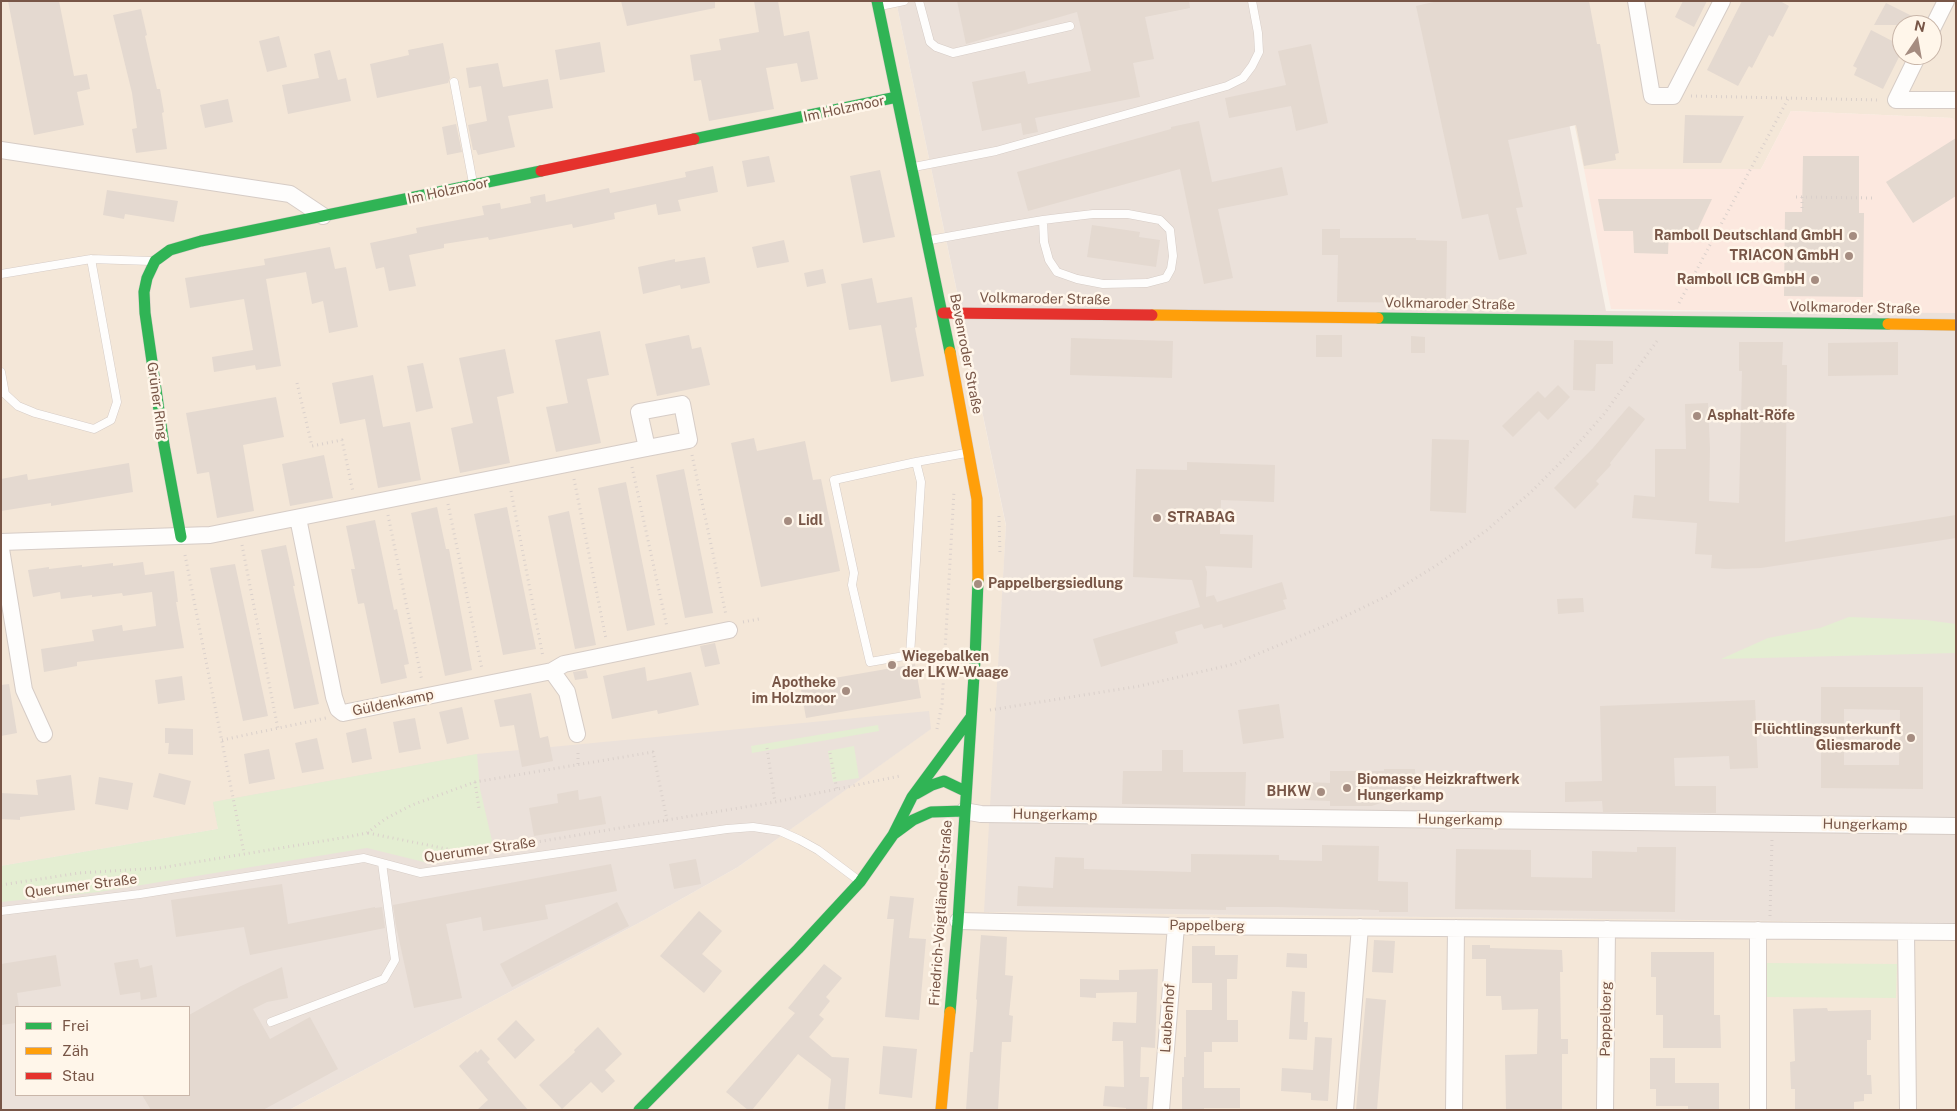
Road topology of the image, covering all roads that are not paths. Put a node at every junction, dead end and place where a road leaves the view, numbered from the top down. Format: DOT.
graph roads {
  1 [pos="904,1"];
  2 [pos="918,1"];
  3 [pos="1252,1"];
  4 [pos="1636,1"];
  5 [pos="1722,1"];
  6 [pos="1946,1"];
  7 [pos="877,4"];
  8 [pos="1939,15"];
  9 [pos="1070,26"];
  10 [pos="1913,65"];
  11 [pos="454,82"];
  12 [pos="897,97"];
  13 [pos="1956,100"];
  14 [pos="1,150"];
  15 [pos="912,167"];
  16 [pos="474,185"];
  17 [pos="322,216"];
  18 [pos="1043,220"];
  19 [pos="928,240"];
  20 [pos="91,259"];
  21 [pos="155,261"];
  22 [pos="1,274"];
  23 [pos="943,313"];
  24 [pos="1956,325"];
  25 [pos="1,372"];
  26 [pos="647,448"];
  27 [pos="968,452"];
  28 [pos="916,462"];
  29 [pos="298,518"];
  30 [pos="181,537"];
  31 [pos="1,542"];
  32 [pos="1,549"];
  33 [pos="729,630"];
  34 [pos="549,671"];
  35 [pos="971,718"];
  36 [pos="44,734"];
  37 [pos="577,734"];
  38 [pos="965,791"];
  39 [pos="912,797"];
  40 [pos="964,811"];
  41 [pos="1956,826"];
  42 [pos="893,834"];
  43 [pos="382,863"];
  44 [pos="860,882"];
  45 [pos="1,911"];
  46 [pos="958,922"];
  47 [pos="1176,926"];
  48 [pos="1360,927"];
  49 [pos="1456,928"];
  50 [pos="1607,929"];
  51 [pos="1764,930"];
  52 [pos="1906,932"];
  53 [pos="1956,932"];
  54 [pos="271,1022"];
  55 [pos="639,1110"];
  56 [pos="941,1110"];
  57 [pos="1161,1110"];
  58 [pos="1345,1110"];
  59 [pos="1454,1110"];
  60 [pos="1605,1110"];
  61 [pos="1758,1110"];
  62 [pos="1908,1110"];
  1 -- 7 [label="lane"];
  2 -- 9 [label="lane"];
  3 -- 15 [label="lane"];
  4 -- 5 [label="street"];
  6 -- 8 [label="street"];
  7 -- 12 [label="street, Bevenroder Straße"];
  10 -- 13 [label="street"];
  11 -- 16 [label="lane"];
  12 -- 15 [label="street, Bevenroder Straße"];
  12 -- 16 [label="street, Im Holzmoor"];
  14 -- 17 [label="street"];
  15 -- 19 [label="street, Bevenroder Straße"];
  16 -- 17 [label="street, Im Holzmoor"];
  17 -- 21 [label="street"];
  18 -- 18 [label="lane"];
  18 -- 19 [label="lane"];
  19 -- 23 [label="street, Bevenroder Straße"];
  20 -- 21 [label="lane"];
  20 -- 22 [label="lane"];
  20 -- 25 [label="lane"];
  21 -- 30 [label="street, Grüner Ring"];
  23 -- 24 [label="street, Volkmaroder Straße"];
  23 -- 27 [label="street, Bevenroder Straße"];
  26 -- 26 [label="street"];
  26 -- 29 [label="street"];
  27 -- 28 [label="lane"];
  27 -- 35 [label="street, Bevenroder Straße"];
  28 -- 28 [label="lane"];
  29 -- 30 [label="street"];
  29 -- 34 [label="street, Güldenkamp"];
  30 -- 31 [label="street"];
  32 -- 36 [label="street"];
  33 -- 34 [label="street, Güldenkamp"];
  34 -- 37 [label="street"];
  35 -- 38 [label="street, Friedrich-Voigtländer-Straße"];
  35 -- 39 [label="street"];
  38 -- 39 [label="street"];
  38 -- 40 [label="street, Friedrich-Voigtländer-Straße"];
  39 -- 42 [label="street"];
  40 -- 41 [label="street, Hungerkamp"];
  40 -- 42 [label="street"];
  40 -- 46 [label="street, Friedrich-Voigtländer-Straße"];
  42 -- 44 [label="street"];
  43 -- 44 [label="lane, Querumer Straße"];
  43 -- 45 [label="lane, Querumer Straße"];
  43 -- 54 [label="lane"];
  44 -- 55 [label="street"];
  46 -- 47 [label="street, Pappelberg"];
  46 -- 56 [label="street, Friedrich-Voigtländer-Straße"];
  47 -- 48 [label="street, Pappelberg"];
  47 -- 57 [label="street, Laubenhof"];
  48 -- 49 [label="street, Pappelberg"];
  48 -- 58 [label="street"];
  49 -- 50 [label="street, Pappelberg"];
  49 -- 59 [label="street"];
  50 -- 51 [label="street, Pappelberg"];
  50 -- 60 [label="street, Pappelberg"];
  51 -- 52 [label="street, Pappelberg"];
  51 -- 61 [label="street"];
  52 -- 53 [label="street, Pappelberg"];
  52 -- 62 [label="street"];
}
